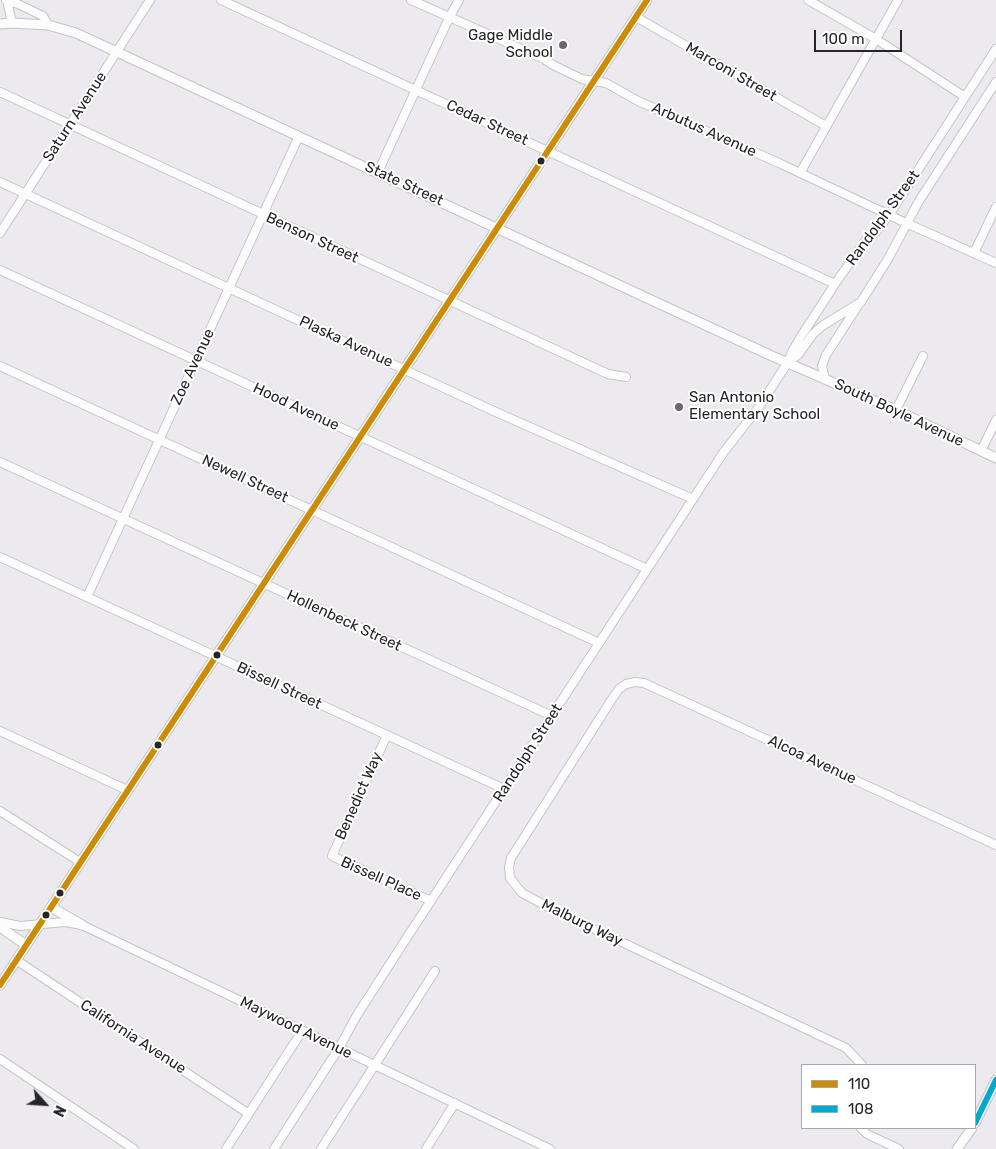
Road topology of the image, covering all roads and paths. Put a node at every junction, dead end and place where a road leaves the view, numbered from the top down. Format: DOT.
graph roads {
  1 [pos="6,0"];
  2 [pos="150,0"];
  3 [pos="221,0"];
  4 [pos="411,0"];
  5 [pos="459,0"];
  6 [pos="647,0"];
  7 [pos="808,0"];
  8 [pos="898,0"];
  9 [pos="636,17"];
  10 [pos="449,18"];
  11 [pos="12,23"];
  12 [pos="0,24"];
  13 [pos="48,25"];
  14 [pos="876,39"];
  15 [pos="996,49"];
  16 [pos="117,52"];
  17 [pos="594,80"];
  18 [pos="996,82"];
  19 [pos="416,90"];
  20 [pos="0,92"];
  21 [pos="965,97"];
  22 [pos="70,125"];
  23 [pos="826,126"];
  24 [pos="299,136"];
  25 [pos="548,151"];
  26 [pos="378,172"];
  27 [pos="800,173"];
  28 [pos="0,182"];
  29 [pos="25,194"];
  30 [pos="996,207"];
  31 [pos="888,214"];
  32 [pos="263,215"];
  33 [pos="906,223"];
  34 [pos="497,228"];
  35 [pos="0,233"];
  36 [pos="974,253"];
  37 [pos="996,263"];
  38 [pos="0,270"];
  39 [pos="836,284"];
  40 [pos="229,288"];
  41 [pos="449,300"];
  42 [pos="861,302"];
  43 [pos="923,356"];
  44 [pos="196,361"];
  45 [pos="788,362"];
  46 [pos="0,366"];
  47 [pos="802,368"];
  48 [pos="404,369"];
  49 [pos="626,377"];
  50 [pos="825,378"];
  51 [pos="896,410"];
  52 [pos="996,420"];
  53 [pos="360,437"];
  54 [pos="160,440"];
  55 [pos="981,451"];
  56 [pos="996,458"];
  57 [pos="0,462"];
  58 [pos="693,499"];
  59 [pos="312,510"];
  60 [pos="123,518"];
  61 [pos="0,557"];
  62 [pos="647,569"];
  63 [pos="264,584"];
  64 [pos="87,597"];
  65 [pos="599,643"];
  66 [pos="216,656"];
  67 [pos="626,684"];
  68 [pos="552,716"];
  69 [pos="0,731"];
  70 [pos="387,735"];
  71 [pos="504,789"];
  72 [pos="127,790"];
  73 [pos="0,811"];
  74 [pos="996,845"];
  75 [pos="332,856"];
  76 [pos="80,862"];
  77 [pos="431,901"];
  78 [pos="51,907"];
  79 [pos="0,922"];
  80 [pos="40,924"];
  81 [pos="82,925"];
  82 [pos="0,927"];
  83 [pos="26,946"];
  84 [pos="16,960"];
  85 [pos="435,971"];
  86 [pos="0,985"];
  87 [pos="302,1031"];
  88 [pos="339,1048"];
  89 [pos="0,1059"];
  90 [pos="861,1064"];
  91 [pos="374,1066"];
  92 [pos="996,1080"];
  93 [pos="456,1104"];
  94 [pos="249,1114"];
  95 [pos="976,1121"];
  96 [pos="862,1129"];
  97 [pos="971,1129"];
  98 [pos="533,1145"];
  99 [pos="134,1149"];
  100 [pos="226,1149"];
  101 [pos="274,1149"];
  102 [pos="321,1149"];
  103 [pos="426,1149"];
  104 [pos="550,1149"];
  105 [pos="899,1149"];
  106 [pos="958,1149"];
  1 -- 11 [label="street"];
  1 -- 13 [label="street"];
  2 -- 16 [label="street, Saturn Avenue"];
  3 -- 19 [label="street, Cedar Street"];
  4 -- 10 [label="street, Arbutus Avenue"];
  5 -- 10 [label="street"];
  6 -- 9 [label="main road"];
  7 -- 14 [label="street"];
  8 -- 14 [label="street"];
  9 -- 17 [label="main road"];
  9 -- 23 [label="street, Marconi Street"];
  10 -- 17 [label="street, Arbutus Avenue"];
  10 -- 19 [label="street"];
  11 -- 12 [label="main road, State Street"];
  11 -- 13 [label="main road, State Street"];
  13 -- 16 [label="main road, State Street"];
  14 -- 21 [label="street"];
  14 -- 23 [label="street"];
  15 -- 21 [label="street, Randolph Street"];
  16 -- 22 [label="street, Saturn Avenue"];
  16 -- 24 [label="main road, State Street"];
  17 -- 25 [label="main road"];
  17 -- 27 [label="street, Arbutus Avenue"];
  18 -- 33 [label="street, Randolph Street"];
  19 -- 25 [label="street, Cedar Street"];
  19 -- 26 [label="street"];
  20 -- 22 [label="street, Benson Street"];
  21 -- 31 [label="street, Randolph Street"];
  22 -- 29 [label="street, Saturn Avenue"];
  22 -- 32 [label="street, Benson Street"];
  23 -- 27 [label="street"];
  24 -- 26 [label="main road, State Street"];
  24 -- 32 [label="street, Zoe Avenue"];
  25 -- 34 [label="main road"];
  25 -- 39 [label="street, Cedar Street"];
  26 -- 34 [label="main road, State Street"];
  27 -- 31 [label="street, Arbutus Avenue"];
  28 -- 29 [label="street, Plaska Avenue"];
  29 -- 35 [label="street, Saturn Avenue"];
  29 -- 40 [label="street, Plaska Avenue"];
  30 -- 36 [label="street"];
  31 -- 33 [label="street, Arbutus Avenue"];
  31 -- 39 [label="street, Randolph Street"];
  32 -- 40 [label="street, Zoe Avenue"];
  32 -- 41 [label="street, Benson Street"];
  33 -- 36 [label="street, Arbutus Avenue"];
  33 -- 42 [label="street, Randolph Street"];
  34 -- 41 [label="main road"];
  34 -- 45 [label="main road, State Street"];
  36 -- 37 [label="street, Arbutus Avenue"];
  38 -- 44 [label="street, Hood Avenue"];
  39 -- 45 [label="street, Randolph Street"];
  40 -- 44 [label="street, Zoe Avenue"];
  40 -- 48 [label="street, Plaska Avenue"];
  41 -- 48 [label="main road"];
  41 -- 49 [label="street, Benson Street"];
  42 -- 45 [label="street, Randolph Street"];
  42 -- 50 [label="street"];
  43 -- 51 [label="street"];
  44 -- 53 [label="street, Hood Avenue"];
  44 -- 54 [label="street, Zoe Avenue"];
  45 -- 47 [label="main road, State Street"];
  45 -- 58 [label="street, Randolph Street"];
  46 -- 54 [label="street, Newell Street"];
  47 -- 50 [label="main road, South Boyle Avenue"];
  48 -- 53 [label="main road"];
  48 -- 58 [label="street, Plaska Avenue"];
  50 -- 51 [label="main road, South Boyle Avenue"];
  51 -- 55 [label="main road, South Boyle Avenue"];
  52 -- 55 [label="street"];
  53 -- 59 [label="main road"];
  53 -- 62 [label="street, Hood Avenue"];
  54 -- 59 [label="street, Newell Street"];
  54 -- 60 [label="street, Zoe Avenue"];
  55 -- 56 [label="main road, South Boyle Avenue"];
  57 -- 60 [label="street, Hollenbeck Street"];
  58 -- 62 [label="street, Randolph Street"];
  59 -- 63 [label="main road"];
  59 -- 65 [label="street, Newell Street"];
  60 -- 63 [label="street, Hollenbeck Street"];
  60 -- 64 [label="street, Zoe Avenue"];
  61 -- 64 [label="street, Bissell Street"];
  62 -- 65 [label="street, Randolph Street"];
  63 -- 66 [label="main road"];
  63 -- 68 [label="street, Hollenbeck Street"];
  64 -- 66 [label="street, Bissell Street"];
  65 -- 68 [label="street, Randolph Street"];
  66 -- 70 [label="street, Bissell Street"];
  66 -- 72 [label="main road"];
  67 -- 74 [label="street, Alcoa Avenue"];
  67 -- 90 [label="street, Malburg Way"];
  68 -- 71 [label="street, Randolph Street"];
  69 -- 72 [label="street"];
  70 -- 71 [label="street, Bissell Street"];
  70 -- 75 [label="street, Benedict Way"];
  71 -- 77 [label="street, Randolph Street"];
  72 -- 76 [label="main road"];
  73 -- 76 [label="street"];
  75 -- 77 [label="street, Bissell Place"];
  76 -- 78 [label="main road"];
  77 -- 88 [label="street, Randolph Street"];
  78 -- 80 [label="main road"];
  78 -- 81 [label="main road"];
  79 -- 80 [label="street"];
  80 -- 81 [label="street, Maywood Avenue"];
  80 -- 83 [label="main road"];
  81 -- 87 [label="street, Maywood Avenue"];
  82 -- 83 [label="main road"];
  83 -- 84 [label="main road"];
  84 -- 86 [label="main road"];
  84 -- 94 [label="street, California Avenue"];
  85 -- 91 [label="street"];
  87 -- 88 [label="street, Maywood Avenue"];
  87 -- 94 [label="street"];
  88 -- 91 [label="street, Maywood Avenue"];
  88 -- 101 [label="street, Randolph Street"];
  89 -- 99 [label="street"];
  91 -- 93 [label="street, Maywood Avenue"];
  91 -- 102 [label="street"];
  92 -- 95 [label="main road"];
  93 -- 98 [label="street, Maywood Avenue"];
  93 -- 103 [label="street"];
  94 -- 100 [label="street"];
  96 -- 105 [label="street"];
  97 -- 106 [label="main road"];
  98 -- 104 [label="street, Maywood Avenue"];
}
